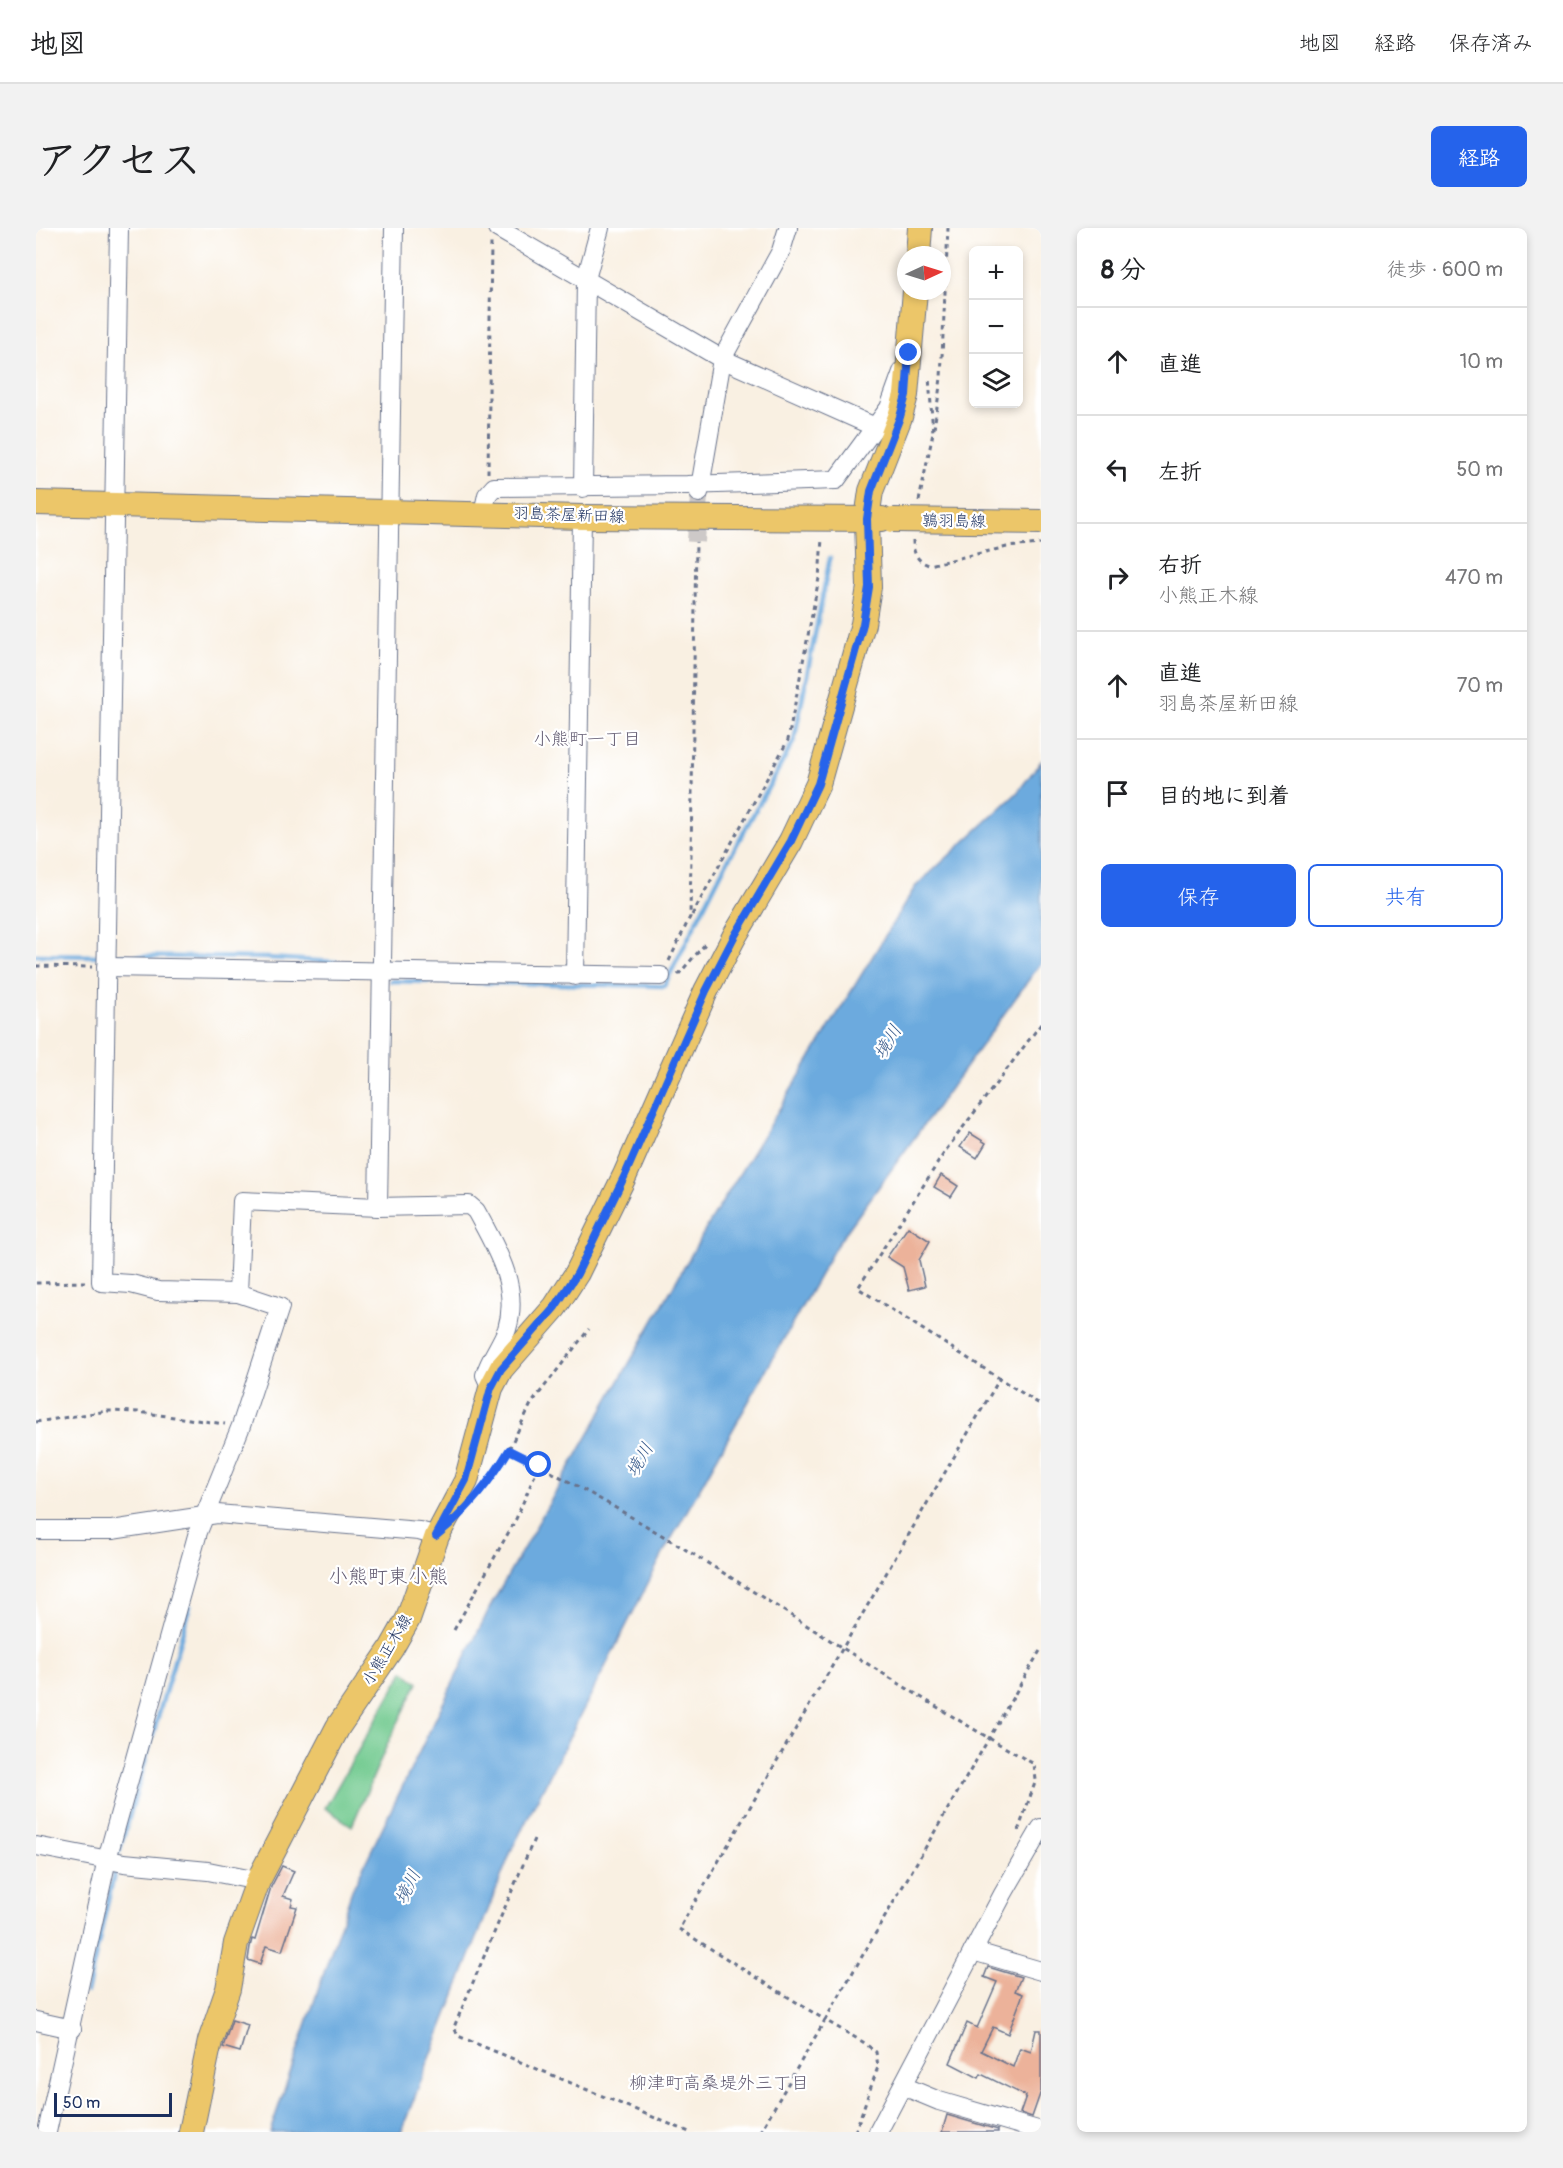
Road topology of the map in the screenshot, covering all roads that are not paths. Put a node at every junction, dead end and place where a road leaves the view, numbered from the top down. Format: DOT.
graph roads {
  1 [pos="119,228"];
  2 [pos="394,228"];
  3 [pos="497,228"];
  4 [pos="600,228"];
  5 [pos="788,228"];
  6 [pos="920,228"];
  7 [pos="919,246"];
  8 [pos="586,279"];
  9 [pos="914,300"];
  10 [pos="909,353"];
  11 [pos="722,359"];
  12 [pos="875,427"];
  13 [pos="583,488"];
  14 [pos="699,489"];
  15 [pos="36,503"];
  16 [pos="114,503"];
  17 [pos="390,512"];
  18 [pos="483,513"];
  19 [pos="582,517"];
  20 [pos="867,519"];
  21 [pos="1041,522"];
  22 [pos="106,967"];
  23 [pos="382,972"];
  24 [pos="575,976"];
  25 [pos="661,976"];
  26 [pos="378,1208"];
  27 [pos="238,1293"];
  28 [pos="491,1388"];
  29 [pos="205,1516"];
  30 [pos="36,1530"];
  31 [pos="436,1536"];
  32 [pos="1041,1828"];
  33 [pos="36,1846"];
  34 [pos="107,1859"];
  35 [pos="258,1881"];
  36 [pos="973,1951"];
  37 [pos="1041,1971"];
  38 [pos="36,2021"];
  39 [pos="72,2029"];
  40 [pos="903,2086"];
  41 [pos="1041,2131"];
  42 [pos="47,2132"];
  43 [pos="191,2132"];
  44 [pos="878,2132"];
  1 -- 16 [label="street"];
  2 -- 17 [label="street"];
  3 -- 8 [label="street"];
  4 -- 8 [label="street"];
  5 -- 11 [label="street"];
  6 -- 7 [label="main road"];
  8 -- 11 [label="street"];
  8 -- 13 [label="street"];
  9 -- 10 [label="main road"];
  10 -- 12 [label="street"];
  10 -- 20 [label="main road"];
  11 -- 12 [label="street"];
  11 -- 14 [label="street"];
  12 -- 14 [label="street"];
  13 -- 14 [label="street"];
  13 -- 18 [label="street"];
  15 -- 16 [label="main road, 羽島茶屋新田線"];
  16 -- 17 [label="main road, 羽島茶屋新田線"];
  16 -- 22 [label="street"];
  17 -- 18 [label="main road, 羽島茶屋新田線"];
  17 -- 23 [label="street"];
  18 -- 19 [label="main road, 羽島茶屋新田線"];
  19 -- 20 [label="main road, 羽島茶屋新田線"];
  19 -- 24 [label="street"];
  20 -- 21 [label="main road, 鶉羽島線, bridge"];
  20 -- 28 [label="main road, 小熊正木線"];
  22 -- 23 [label="street"];
  22 -- 27 [label="street"];
  23 -- 24 [label="street"];
  23 -- 26 [label="street"];
  24 -- 25 [label="street"];
  26 -- 27 [label="street"];
  26 -- 28 [label="street"];
  27 -- 29 [label="street"];
  28 -- 31 [label="main road, 小熊正木線"];
  29 -- 30 [label="street"];
  29 -- 31 [label="street"];
  29 -- 34 [label="street"];
  31 -- 35 [label="main road, 小熊正木線"];
  32 -- 36 [label="street"];
  33 -- 34 [label="street"];
  34 -- 35 [label="street"];
  34 -- 39 [label="street"];
  35 -- 43 [label="main road, 小熊正木線"];
  36 -- 37 [label="street"];
  36 -- 40 [label="street"];
  38 -- 39 [label="street"];
  39 -- 42 [label="street"];
  40 -- 41 [label="street"];
  40 -- 44 [label="street"];
}
